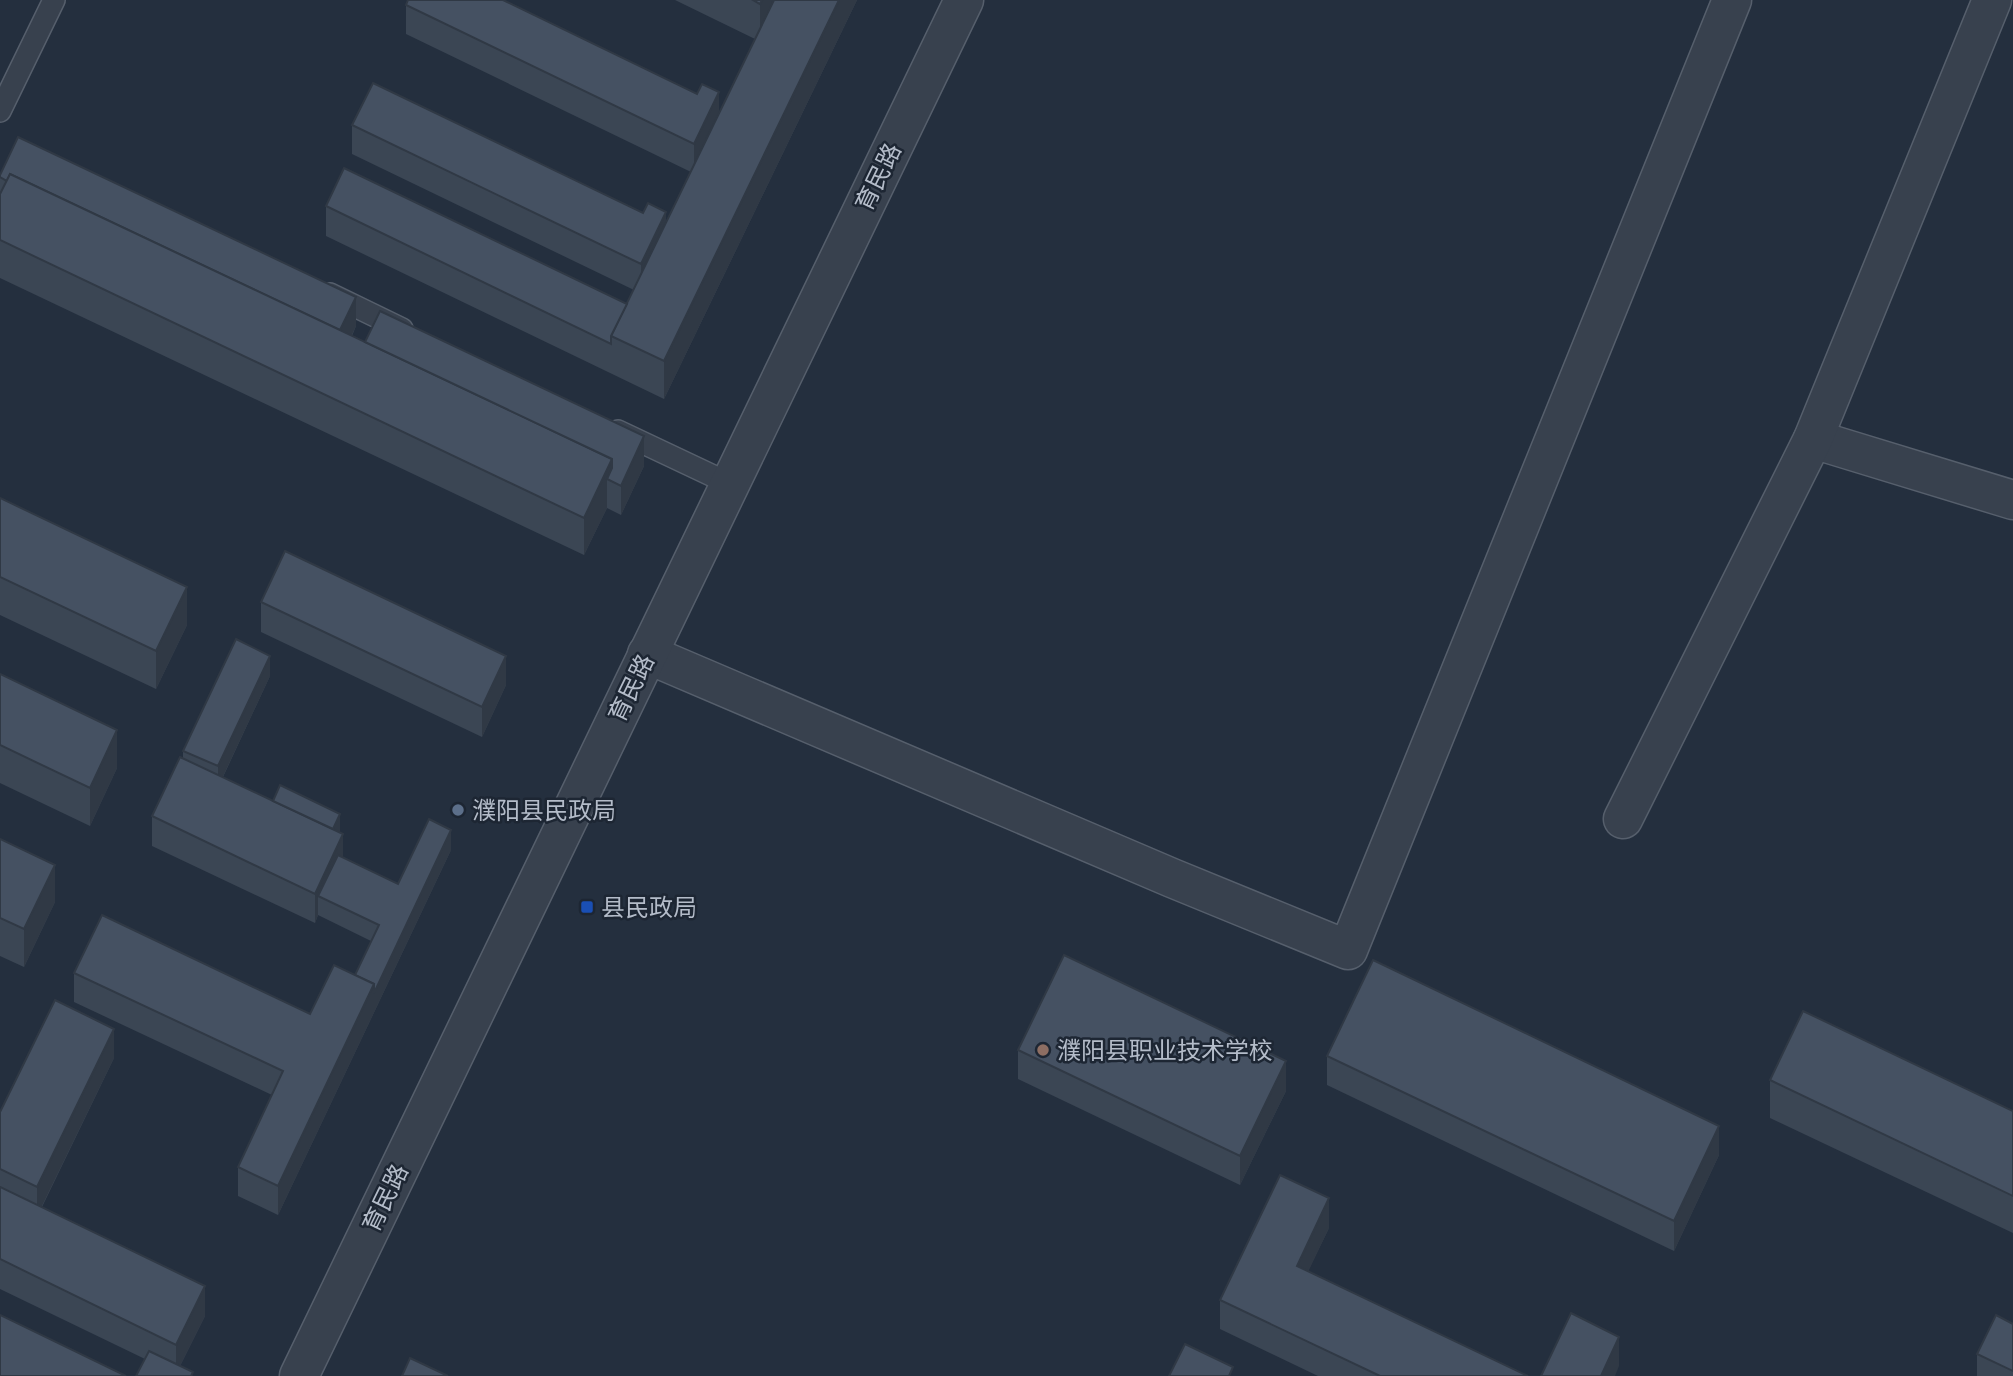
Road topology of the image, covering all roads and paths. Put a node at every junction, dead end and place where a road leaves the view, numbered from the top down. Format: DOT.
graph roads {
  1 [pos="54,0"];
  2 [pos="964,0"];
  3 [pos="1732,0"];
  4 [pos="1992,0"];
  5 [pos="6,83"];
  6 [pos="0,111"];
  7 [pos="316,288"];
  8 [pos="416,335"];
  9 [pos="604,425"];
  10 [pos="1813,439"];
  11 [pos="730,484"];
  12 [pos="2013,500"];
  13 [pos="647,654"];
  14 [pos="1623,819"];
  15 [pos="299,1376"];
  1 -- 5 [label="lane"];
  2 -- 11 [label="street, 育民路"];
  3 -- 13 [label="street"];
  4 -- 10 [label="street"];
  5 -- 6 [label="lane"];
  7 -- 8 [label="lane"];
  9 -- 11 [label="lane"];
  10 -- 12 [label="street"];
  10 -- 14 [label="street"];
  11 -- 13 [label="street, 育民路"];
  13 -- 15 [label="street, 育民路"];
}
